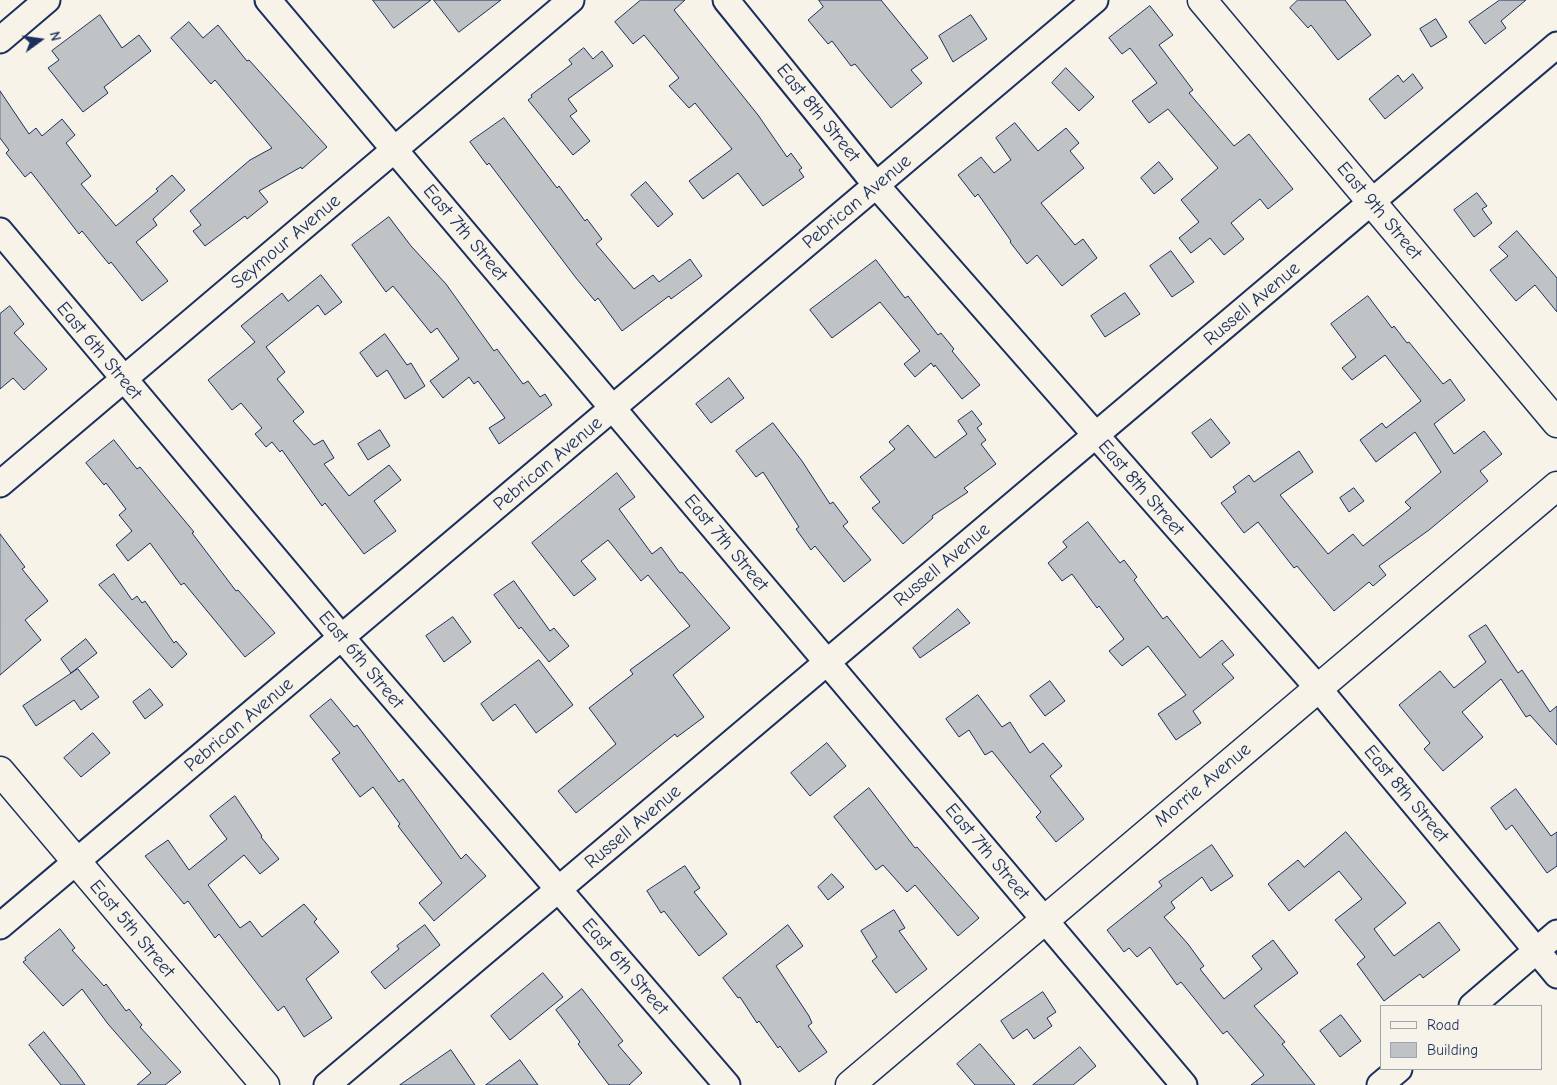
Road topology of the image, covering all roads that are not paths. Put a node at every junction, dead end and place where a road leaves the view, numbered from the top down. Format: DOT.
graph roads {
  1 [pos="47,0"];
  2 [pos="268,0"];
  3 [pos="571,0"];
  4 [pos="726,0"];
  5 [pos="1095,0"];
  6 [pos="1202,0"];
  7 [pos="0,40"];
  8 [pos="1557,45"];
  9 [pos="394,150"];
  10 [pos="876,185"];
  11 [pos="1372,202"];
  12 [pos="0,231"];
  13 [pos="123,380"];
  14 [pos="613,408"];
  15 [pos="1557,423"];
  16 [pos="1095,436"];
  17 [pos="0,484"];
  18 [pos="1557,486"];
  19 [pos="342,638"];
  20 [pos="827,662"];
  21 [pos="1318,688"];
  22 [pos="0,772"];
  23 [pos="76,863"];
  24 [pos="558,890"];
  25 [pos="1044,920"];
  26 [pos="0,926"];
  27 [pos="1557,933"];
  28 [pos="1536,951"];
  29 [pos="1557,975"];
  30 [pos="1473,1005"];
  31 [pos="1398,1070"];
  32 [pos="265,1085"];
  33 [pos="328,1085"];
  34 [pos="727,1085"];
  35 [pos="850,1085"];
  36 [pos="1184,1085"];
  37 [pos="1380,1085"];
  1 -- 7 [label="street"];
  2 -- 9 [label="street, East 7th Street"];
  3 -- 9 [label="street, Seymour Avenue"];
  4 -- 10 [label="street, East 8th Street"];
  5 -- 10 [label="street, Pebrican Avenue"];
  6 -- 11 [label="street, East 9th Street"];
  8 -- 11 [label="street, Russell Avenue"];
  9 -- 13 [label="street, Seymour Avenue"];
  9 -- 14 [label="street, East 7th Street"];
  10 -- 14 [label="street, Pebrican Avenue"];
  10 -- 16 [label="street, East 8th Street"];
  11 -- 15 [label="street, East 9th Street"];
  11 -- 16 [label="street, Russell Avenue"];
  12 -- 13 [label="street, East 6th Street"];
  13 -- 17 [label="street, Seymour Avenue"];
  13 -- 19 [label="street, East 6th Street"];
  14 -- 19 [label="street, Pebrican Avenue"];
  14 -- 20 [label="street, East 7th Street"];
  16 -- 20 [label="street, Russell Avenue"];
  16 -- 21 [label="street, East 8th Street"];
  18 -- 21 [label="street, Morrie Avenue"];
  19 -- 23 [label="street, Pebrican Avenue"];
  19 -- 24 [label="street, East 6th Street"];
  20 -- 24 [label="street, Russell Avenue"];
  20 -- 25 [label="street, East 7th Street"];
  21 -- 25 [label="street, Morrie Avenue"];
  21 -- 28 [label="street, East 8th Street"];
  22 -- 23 [label="street, East 5th Street"];
  23 -- 26 [label="street, Pebrican Avenue"];
  23 -- 32 [label="street, East 5th Street"];
  24 -- 33 [label="street, Russell Avenue"];
  24 -- 34 [label="street, East 6th Street"];
  25 -- 35 [label="street, Morrie Avenue"];
  25 -- 36 [label="street, East 7th Street"];
  27 -- 28 [label="street"];
  28 -- 29 [label="street, East 8th Street"];
  28 -- 30 [label="street"];
  31 -- 37 [label="street"];
}
